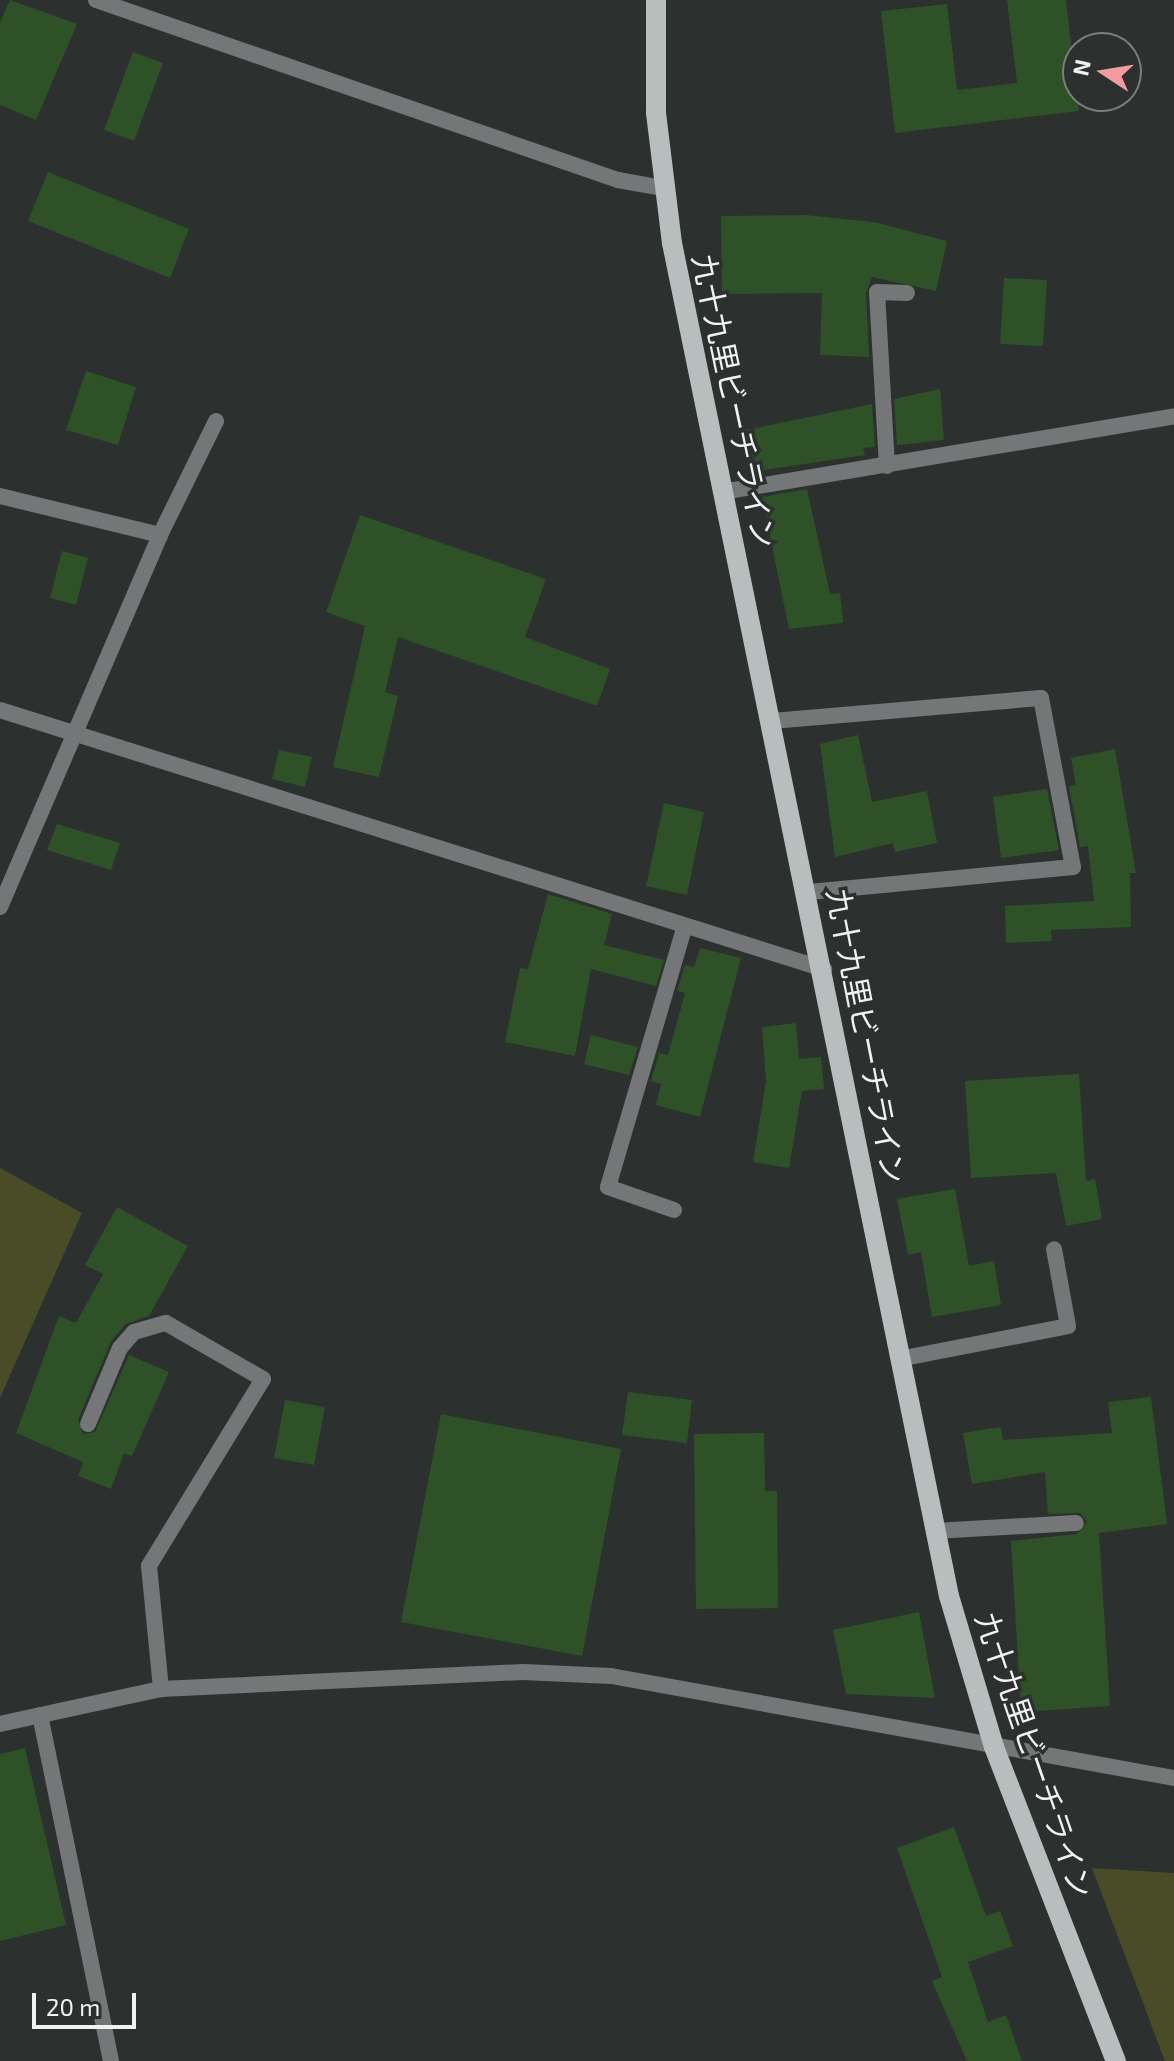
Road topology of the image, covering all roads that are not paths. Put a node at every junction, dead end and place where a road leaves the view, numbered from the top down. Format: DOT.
graph roads {
  1 [pos="96,0"];
  2 [pos="656,0"];
  3 [pos="663,188"];
  4 [pos="907,293"];
  5 [pos="1174,416"];
  6 [pos="216,421"];
  7 [pos="887,466"];
  8 [pos="722,492"];
  9 [pos="0,496"];
  10 [pos="160,535"];
  11 [pos="0,710"];
  12 [pos="772,721"];
  13 [pos="74,737"];
  14 [pos="809,892"];
  15 [pos="0,907"];
  16 [pos="685,926"];
  17 [pos="824,969"];
  18 [pos="674,1210"];
  19 [pos="1054,1249"];
  20 [pos="899,1359"];
  21 [pos="88,1424"];
  22 [pos="1076,1523"];
  23 [pos="934,1531"];
  24 [pos="161,1689"];
  25 [pos="40,1715"];
  26 [pos="0,1724"];
  27 [pos="994,1747"];
  28 [pos="1174,1778"];
  29 [pos="111,2061"];
  30 [pos="1116,2061"];
  1 -- 3 [label="street"];
  2 -- 3 [label="main road, 九十九里ビーチライン"];
  3 -- 8 [label="main road, 九十九里ビーチライン"];
  4 -- 7 [label="street"];
  5 -- 7 [label="street"];
  6 -- 10 [label="street"];
  7 -- 8 [label="street"];
  8 -- 12 [label="main road, 九十九里ビーチライン"];
  9 -- 10 [label="street"];
  10 -- 13 [label="street"];
  11 -- 13 [label="street"];
  12 -- 14 [label="main road, 九十九里ビーチライン"];
  12 -- 14 [label="street"];
  13 -- 15 [label="street"];
  13 -- 16 [label="street"];
  14 -- 17 [label="main road, 九十九里ビーチライン"];
  16 -- 17 [label="street"];
  16 -- 18 [label="street"];
  17 -- 20 [label="main road, 九十九里ビーチライン"];
  19 -- 20 [label="street"];
  20 -- 23 [label="main road, 九十九里ビーチライン"];
  21 -- 24 [label="street"];
  22 -- 23 [label="street"];
  23 -- 27 [label="main road, 九十九里ビーチライン"];
  24 -- 25 [label="street"];
  24 -- 27 [label="street"];
  25 -- 26 [label="street"];
  25 -- 29 [label="street"];
  27 -- 28 [label="street"];
  27 -- 30 [label="main road, 九十九里ビーチライン"];
}
